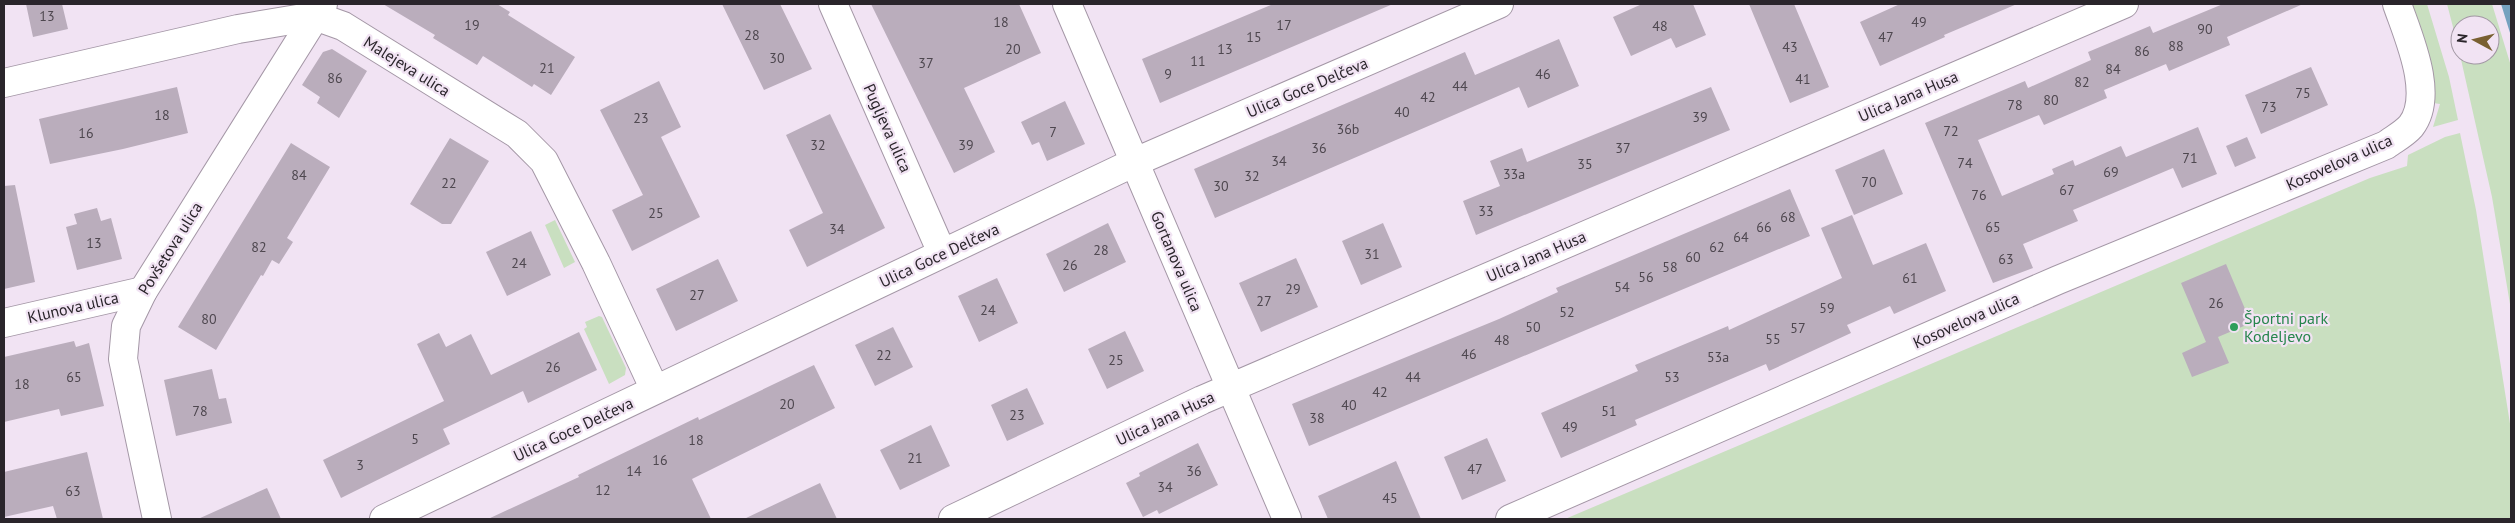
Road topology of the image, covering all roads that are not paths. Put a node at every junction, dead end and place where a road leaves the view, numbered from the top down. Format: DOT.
graph roads {
  1 [pos="834,4"];
  2 [pos="1067,4"];
  3 [pos="1499,4"];
  4 [pos="2124,4"];
  5 [pos="2397,4"];
  6 [pos="319,10"];
  7 [pos="4,83"];
  8 [pos="1135,162"];
  9 [pos="942,253"];
  10 [pos="143,291"];
  11 [pos="4,322"];
  12 [pos="1231,387"];
  13 [pos="655,390"];
  14 [pos="157,519"];
  15 [pos="384,519"];
  16 [pos="953,519"];
  17 [pos="1287,519"];
  18 [pos="1510,519"];
  1 -- 9 [label="street, Pugljeva ulica"];
  2 -- 8 [label="street, Gortanova ulica"];
  3 -- 8 [label="street, Ulica Goce Delčeva"];
  4 -- 12 [label="street, Ulica Jana Husa"];
  5 -- 18 [label="street, Kosovelova ulica"];
  6 -- 7 [label="street, Malejeva ulica"];
  6 -- 10 [label="street, Povšetova ulica"];
  6 -- 13 [label="street, Malejeva ulica"];
  8 -- 9 [label="street, Ulica Goce Delčeva"];
  8 -- 12 [label="street, Gortanova ulica"];
  9 -- 13 [label="street, Ulica Goce Delčeva"];
  10 -- 11 [label="street, Klunova ulica"];
  10 -- 14 [label="street, Povšetova ulica"];
  12 -- 16 [label="street, Ulica Jana Husa"];
  12 -- 17 [label="street, Gortanova ulica"];
  13 -- 15 [label="street, Ulica Goce Delčeva"];
}
